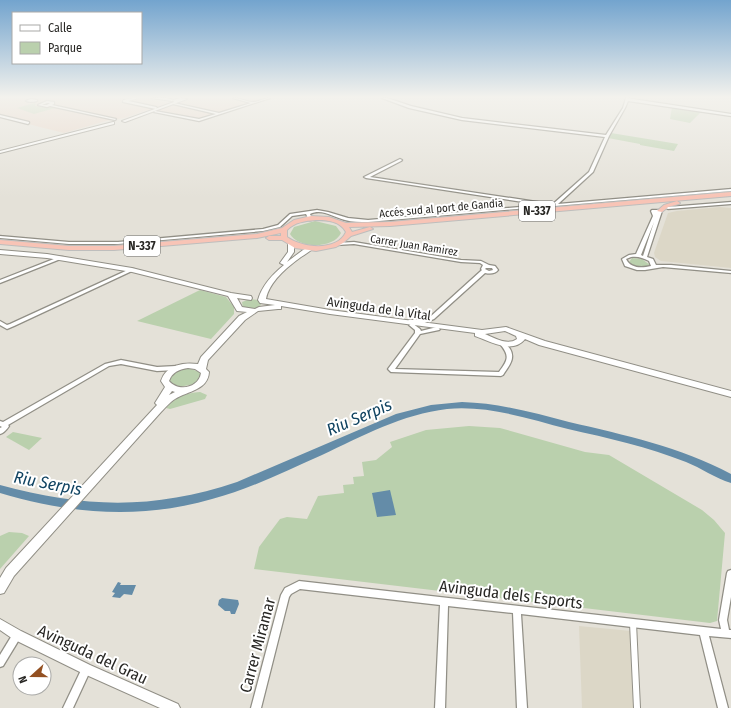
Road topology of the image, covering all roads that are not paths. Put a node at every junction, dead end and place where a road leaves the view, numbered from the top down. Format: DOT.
graph roads {
  1 [pos="77,131"];
  2 [pos="565,131"];
  3 [pos="610,131"];
  4 [pos="607,136"];
  5 [pos="0,152"];
  6 [pos="400,160"];
  7 [pos="731,190"];
  8 [pos="731,196"];
  9 [pos="731,204"];
  10 [pos="553,206"];
  11 [pos="668,208"];
  12 [pos="660,211"];
  13 [pos="310,215"];
  14 [pos="344,224"];
  15 [pos="284,230"];
  16 [pos="348,235"];
  17 [pos="0,238"];
  18 [pos="284,238"];
  19 [pos="0,242"];
  20 [pos="291,244"];
  21 [pos="337,244"];
  22 [pos="0,245"];
  23 [pos="311,248"];
  24 [pos="0,252"];
  25 [pos="638,256"];
  26 [pos="645,257"];
  27 [pos="61,258"];
  28 [pos="654,264"];
  29 [pos="132,270"];
  30 [pos="731,271"];
  31 [pos="0,282"];
  32 [pos="231,295"];
  33 [pos="249,298"];
  34 [pos="263,300"];
  35 [pos="239,307"];
  36 [pos="256,310"];
  37 [pos="325,311"];
  38 [pos="347,313"];
  39 [pos="361,315"];
  40 [pos="422,322"];
  41 [pos="0,323"];
  42 [pos="412,325"];
  43 [pos="437,329"];
  44 [pos="418,333"];
  45 [pos="495,336"];
  46 [pos="518,340"];
  47 [pos="503,344"];
  48 [pos="510,356"];
  49 [pos="188,365"];
  50 [pos="176,368"];
  51 [pos="202,368"];
  52 [pos="157,369"];
  53 [pos="166,377"];
  54 [pos="170,387"];
  55 [pos="186,390"];
  56 [pos="731,394"];
  57 [pos="2,423"];
  58 [pos="0,432"];
  59 [pos="96,477"];
  60 [pos="731,573"];
  61 [pos="4,577"];
  62 [pos="0,589"];
  63 [pos="288,591"];
  64 [pos="444,601"];
  65 [pos="517,610"];
  66 [pos="633,623"];
  67 [pos="0,624"];
  68 [pos="703,631"];
  69 [pos="729,634"];
  70 [pos="17,635"];
  71 [pos="0,663"];
  72 [pos="86,669"];
  73 [pos="162,706"];
  74 [pos="68,708"];
  75 [pos="174,708"];
  76 [pos="256,708"];
  77 [pos="440,708"];
  78 [pos="522,708"];
  79 [pos="637,708"];
  80 [pos="723,708"];
  1 -- 5 [label="main road"];
  2 -- 4 [label="street"];
  3 -- 4 [label="street"];
  4 -- 10 [label="street"];
  6 -- 10 [label="street"];
  7 -- 10 [label="street"];
  8 -- 12 [label="highway"];
  8 -- 14 [label="highway, Accés sud al port de Gandia / N-337"];
  8 -- 16 [label="highway, Accés sud al port de Gandia / N-337"];
  9 -- 11 [label="street"];
  10 -- 13 [label="street"];
  12 -- 25 [label="street"];
  12 -- 26 [label="street"];
  13 -- 14 [label="highway, Accés sud al port de Gandia / N-337"];
  13 -- 15 [label="highway, Accés sud al port de Gandia / N-337"];
  13 -- 17 [label="street"];
  14 -- 16 [label="highway"];
  15 -- 18 [label="highway"];
  15 -- 19 [label="highway, Accés sud al port de Gandia / N-337"];
  16 -- 21 [label="highway, Accés sud al port de Gandia / N-337"];
  18 -- 20 [label="highway"];
  18 -- 22 [label="highway, N-337"];
  20 -- 23 [label="highway"];
  20 -- 33 [label="main road"];
  21 -- 23 [label="highway"];
  21 -- 40 [label="street, Carrer Juan Ramirez"];
  23 -- 34 [label="main road"];
  24 -- 27 [label="main road, Avinguda de la Vital"];
  25 -- 26 [label="street"];
  25 -- 28 [label="street"];
  26 -- 28 [label="street"];
  27 -- 29 [label="main road, Avinguda de la Vital"];
  27 -- 31 [label="street"];
  28 -- 30 [label="street"];
  29 -- 32 [label="main road, Avinguda de la Vital"];
  29 -- 41 [label="street"];
  32 -- 33 [label="main road, Avinguda de la Vital"];
  32 -- 35 [label="main road"];
  33 -- 34 [label="main road, Avinguda de la Vital"];
  33 -- 35 [label="main road"];
  34 -- 36 [label="main road"];
  34 -- 37 [label="main road, Avinguda de la Vital"];
  35 -- 36 [label="main road"];
  35 -- 49 [label="main road"];
  36 -- 42 [label="main road, Avinguda de la Vital"];
  36 -- 51 [label="main road"];
  37 -- 38 [label="street, Avinguda de la Vital"];
  37 -- 45 [label="main road, Avinguda de la Vital"];
  39 -- 40 [label="street, Avinguda de la Vital"];
  42 -- 43 [label="main road, Avinguda de la Vital"];
  42 -- 44 [label="street"];
  43 -- 44 [label="street"];
  43 -- 45 [label="main road, Avinguda de la Vital"];
  44 -- 48 [label="street"];
  45 -- 46 [label="main road"];
  45 -- 47 [label="main road"];
  46 -- 47 [label="main road"];
  46 -- 48 [label="street"];
  46 -- 56 [label="main road"];
  47 -- 48 [label="street"];
  49 -- 50 [label="main road"];
  49 -- 51 [label="main road"];
  50 -- 52 [label="street"];
  50 -- 53 [label="main road"];
  51 -- 55 [label="main road"];
  52 -- 53 [label="street"];
  52 -- 57 [label="street"];
  53 -- 54 [label="main road"];
  54 -- 55 [label="main road"];
  54 -- 59 [label="main road"];
  55 -- 59 [label="main road"];
  57 -- 58 [label="street"];
  59 -- 61 [label="main road"];
  60 -- 69 [label="street"];
  61 -- 62 [label="main road"];
  63 -- 64 [label="street, Avinguda dels Esports"];
  63 -- 76 [label="street, Carrer Miramar"];
  64 -- 65 [label="street, Avinguda dels Esports"];
  64 -- 77 [label="street"];
  65 -- 66 [label="street, Avinguda dels Esports"];
  65 -- 78 [label="street"];
  66 -- 68 [label="street, Avinguda dels Esports"];
  66 -- 79 [label="street"];
  67 -- 70 [label="street, Avinguda del Grau"];
  68 -- 69 [label="street, Avinguda dels Esports"];
  68 -- 80 [label="street"];
  70 -- 71 [label="street"];
  70 -- 72 [label="street, Avinguda del Grau"];
  72 -- 73 [label="street, Avinguda del Grau"];
  72 -- 74 [label="street"];
  73 -- 75 [label="street, Avinguda del Grau"];
}
